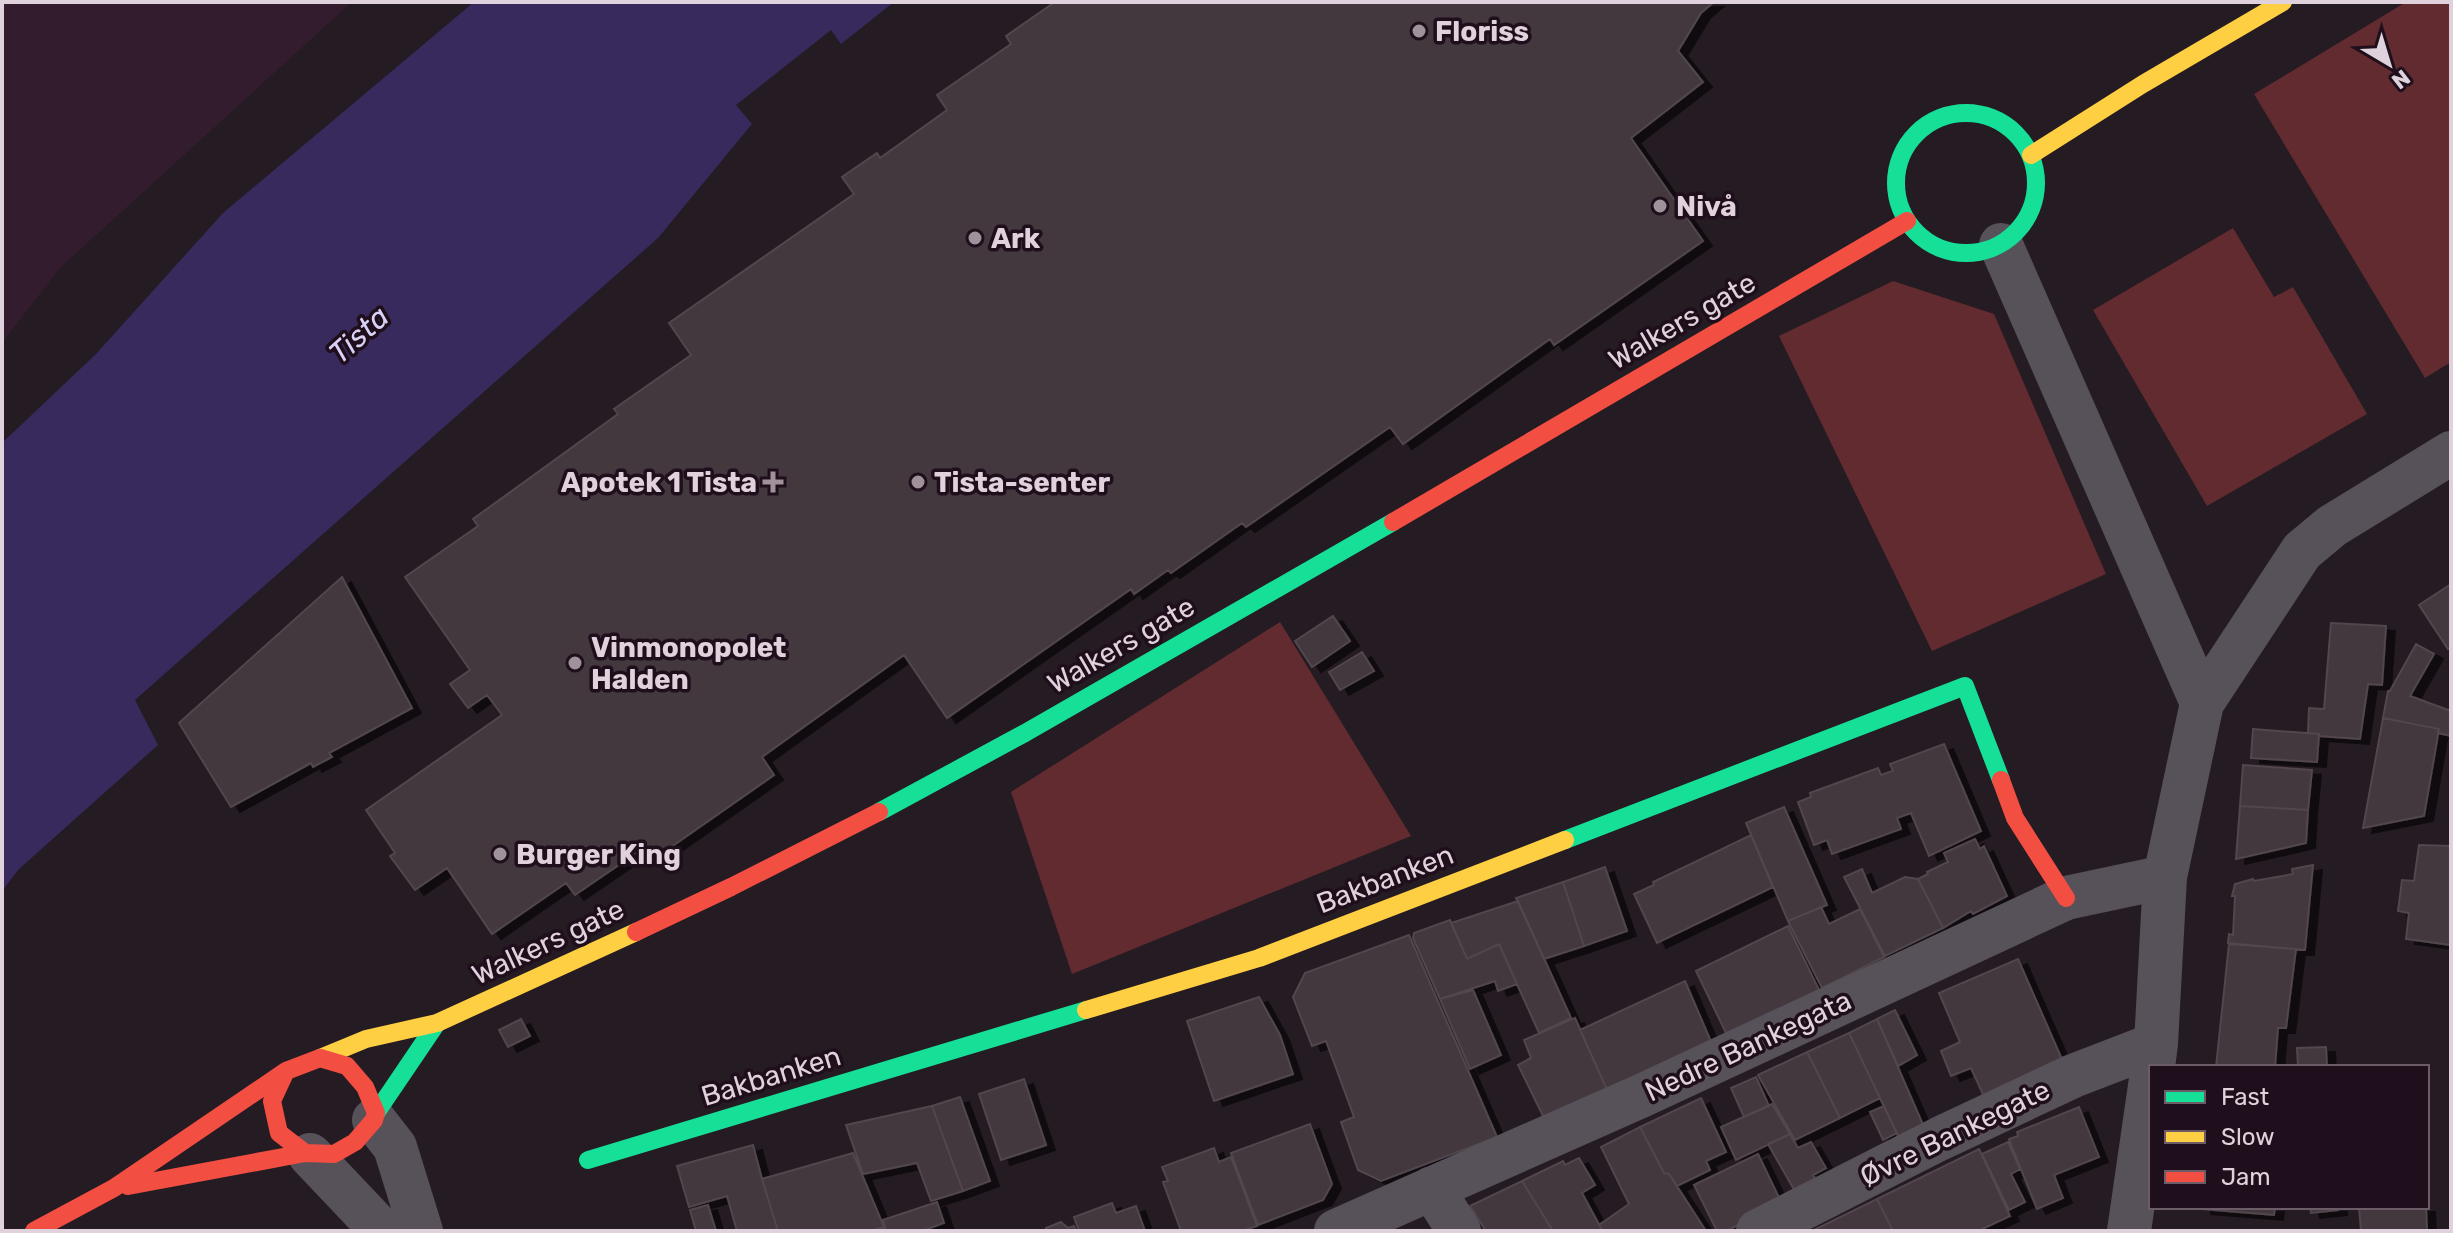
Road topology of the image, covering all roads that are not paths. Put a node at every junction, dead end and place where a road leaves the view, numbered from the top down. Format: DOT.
graph roads {
  1 [pos="2283,2"];
  2 [pos="2031,155"];
  3 [pos="1907,221"];
  4 [pos="2001,245"];
  5 [pos="2451,453"];
  6 [pos="2202,703"];
  7 [pos="2165,877"];
  8 [pos="2066,898"];
  9 [pos="437,1023"];
  10 [pos="320,1058"];
  11 [pos="2153,1063"];
  12 [pos="286,1071"];
  13 [pos="2149,1091"];
  14 [pos="375,1117"];
  15 [pos="308,1154"];
  16 [pos="588,1160"];
  17 [pos="114,1188"];
  18 [pos="1432,1188"];
  19 [pos="34,1231"];
  20 [pos="382,1231"];
  21 [pos="421,1231"];
  22 [pos="1336,1231"];
  23 [pos="1459,1231"];
  24 [pos="1758,1231"];
  25 [pos="2129,1231"];
  1 -- 2 [label="street"];
  2 -- 3 [label="street"];
  2 -- 4 [label="street"];
  3 -- 4 [label="street"];
  3 -- 9 [label="street, Walkers gate"];
  4 -- 6 [label="street"];
  5 -- 6 [label="street"];
  6 -- 7 [label="street"];
  7 -- 8 [label="street, Nedre Bankegata"];
  7 -- 11 [label="street"];
  8 -- 16 [label="street, Bakbanken"];
  8 -- 18 [label="street, Nedre Bankegata"];
  9 -- 10 [label="street"];
  9 -- 14 [label="street"];
  10 -- 12 [label="street"];
  10 -- 14 [label="street"];
  11 -- 24 [label="street, Øvre Bankegate"];
  12 -- 15 [label="street"];
  12 -- 17 [label="street"];
  13 -- 25 [label="street"];
  14 -- 15 [label="street"];
  14 -- 21 [label="street"];
  15 -- 17 [label="street"];
  15 -- 20 [label="street"];
  17 -- 19 [label="street"];
  18 -- 22 [label="street, Nedre Bankegata"];
  18 -- 23 [label="street"];
}
